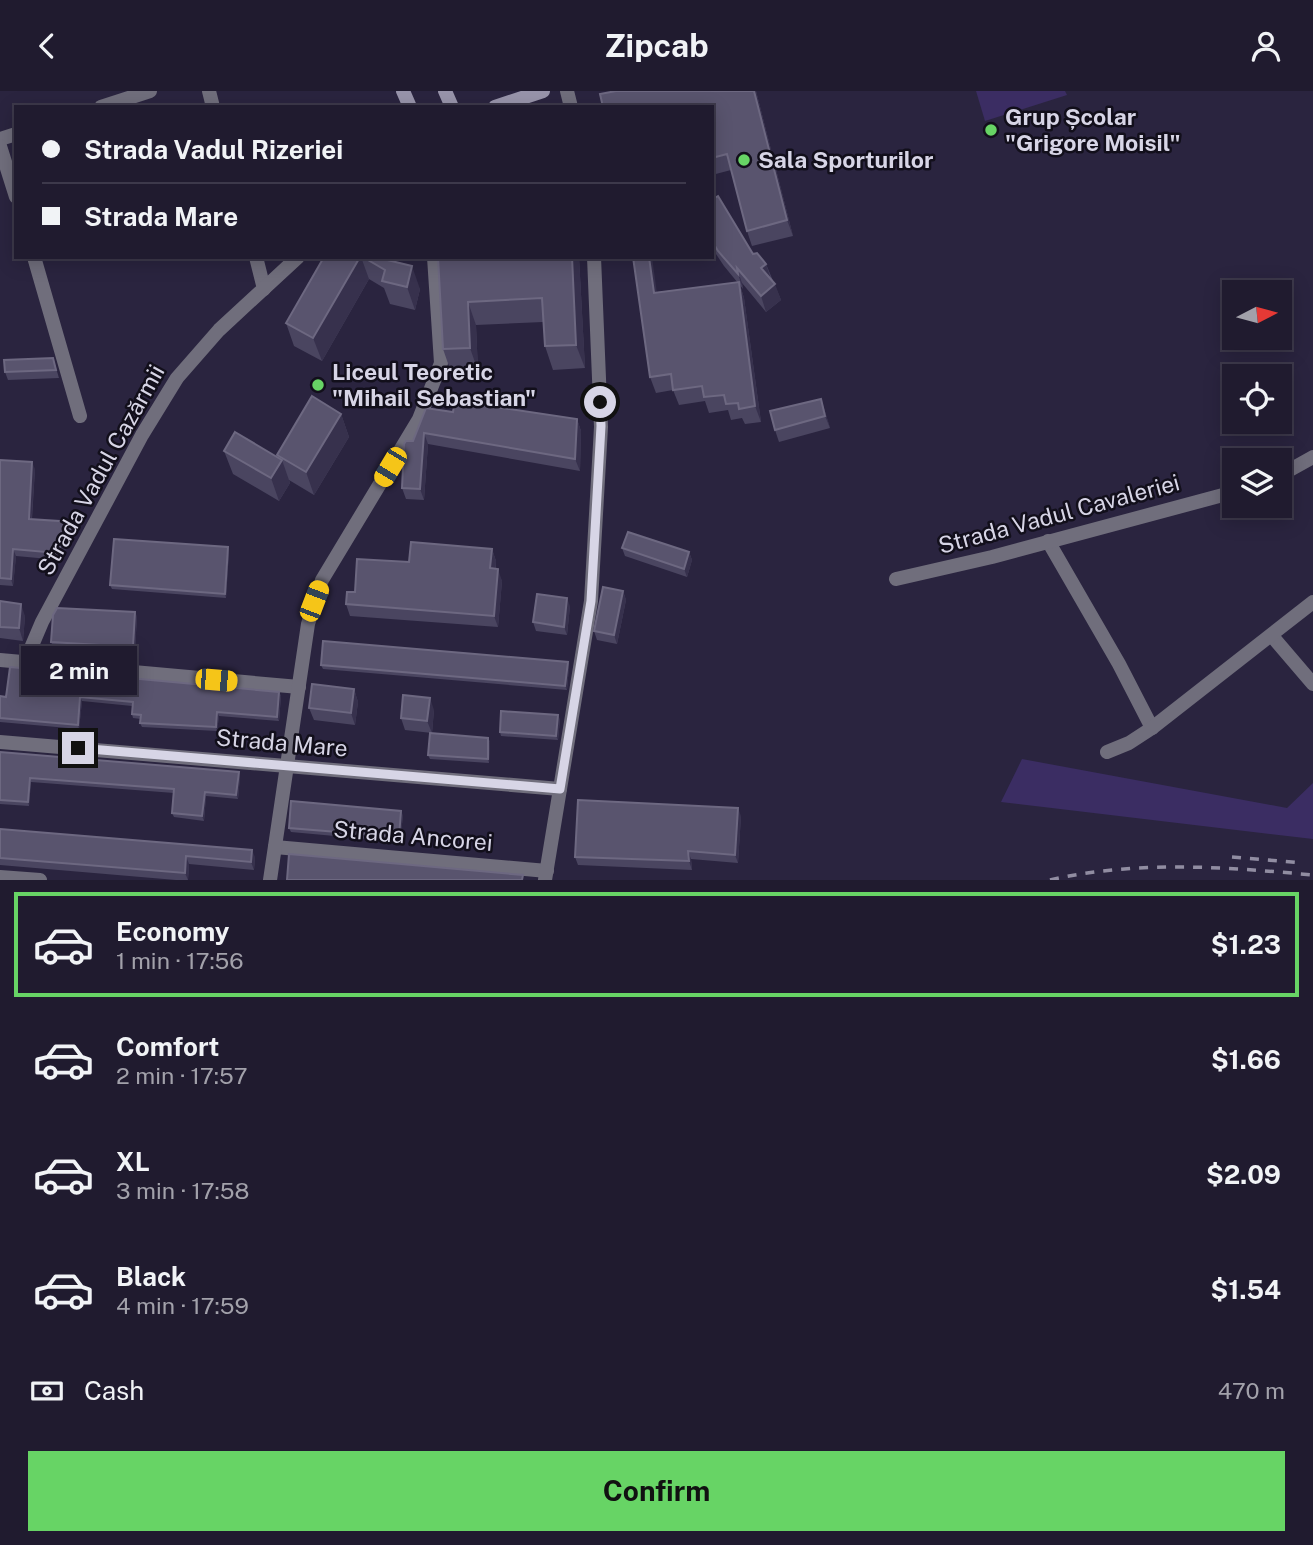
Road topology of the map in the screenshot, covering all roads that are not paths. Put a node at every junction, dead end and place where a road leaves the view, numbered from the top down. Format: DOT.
graph roads {
  1 [pos="150,91"];
  2 [pos="543,91"];
  3 [pos="107,105"];
  4 [pos="501,105"];
  5 [pos="0,146"];
  6 [pos="14,191"];
  7 [pos="35,259"];
  8 [pos="256,259"];
  9 [pos="296,259"];
  10 [pos="434,259"];
  11 [pos="594,259"];
  12 [pos="264,289"];
  13 [pos="80,416"];
  14 [pos="1313,457"];
  15 [pos="1292,469"];
  16 [pos="1222,495"];
  17 [pos="1048,541"];
  18 [pos="896,579"];
  19 [pos="1313,602"];
  20 [pos="1272,636"];
  21 [pos="0,660"];
  22 [pos="24,662"];
  23 [pos="1313,684"];
  24 [pos="299,687"];
  25 [pos="1152,728"];
  26 [pos="0,742"];
  27 [pos="1107,752"];
  28 [pos="287,766"];
  29 [pos="560,789"];
  30 [pos="275,847"];
  31 [pos="546,876"];
  32 [pos="0,877"];
  33 [pos="40,880"];
  34 [pos="270,880"];
  1 -- 3 [label="street"];
  2 -- 4 [label="main road"];
  5 -- 6 [label="street"];
  7 -- 13 [label="street"];
  8 -- 12 [label="street"];
  9 -- 12 [label="street, Strada Vadul Cazărmii"];
  10 -- 24 [label="street"];
  11 -- 29 [label="street"];
  12 -- 22 [label="street, Strada Vadul Cazărmii"];
  14 -- 15 [label="street"];
  16 -- 17 [label="street, Strada Vadul Cavaleriei"];
  17 -- 18 [label="street, Strada Vadul Cavaleriei"];
  17 -- 25 [label="street"];
  19 -- 20 [label="street"];
  20 -- 23 [label="street"];
  20 -- 25 [label="street"];
  21 -- 22 [label="street"];
  22 -- 24 [label="street"];
  24 -- 28 [label="street"];
  25 -- 27 [label="street"];
  26 -- 28 [label="street, Strada Mare"];
  28 -- 29 [label="street, Strada Mare"];
  28 -- 30 [label="street"];
  29 -- 31 [label="street"];
  30 -- 31 [label="street, Strada Ancorei"];
  30 -- 34 [label="street"];
  32 -- 33 [label="street"];
}
